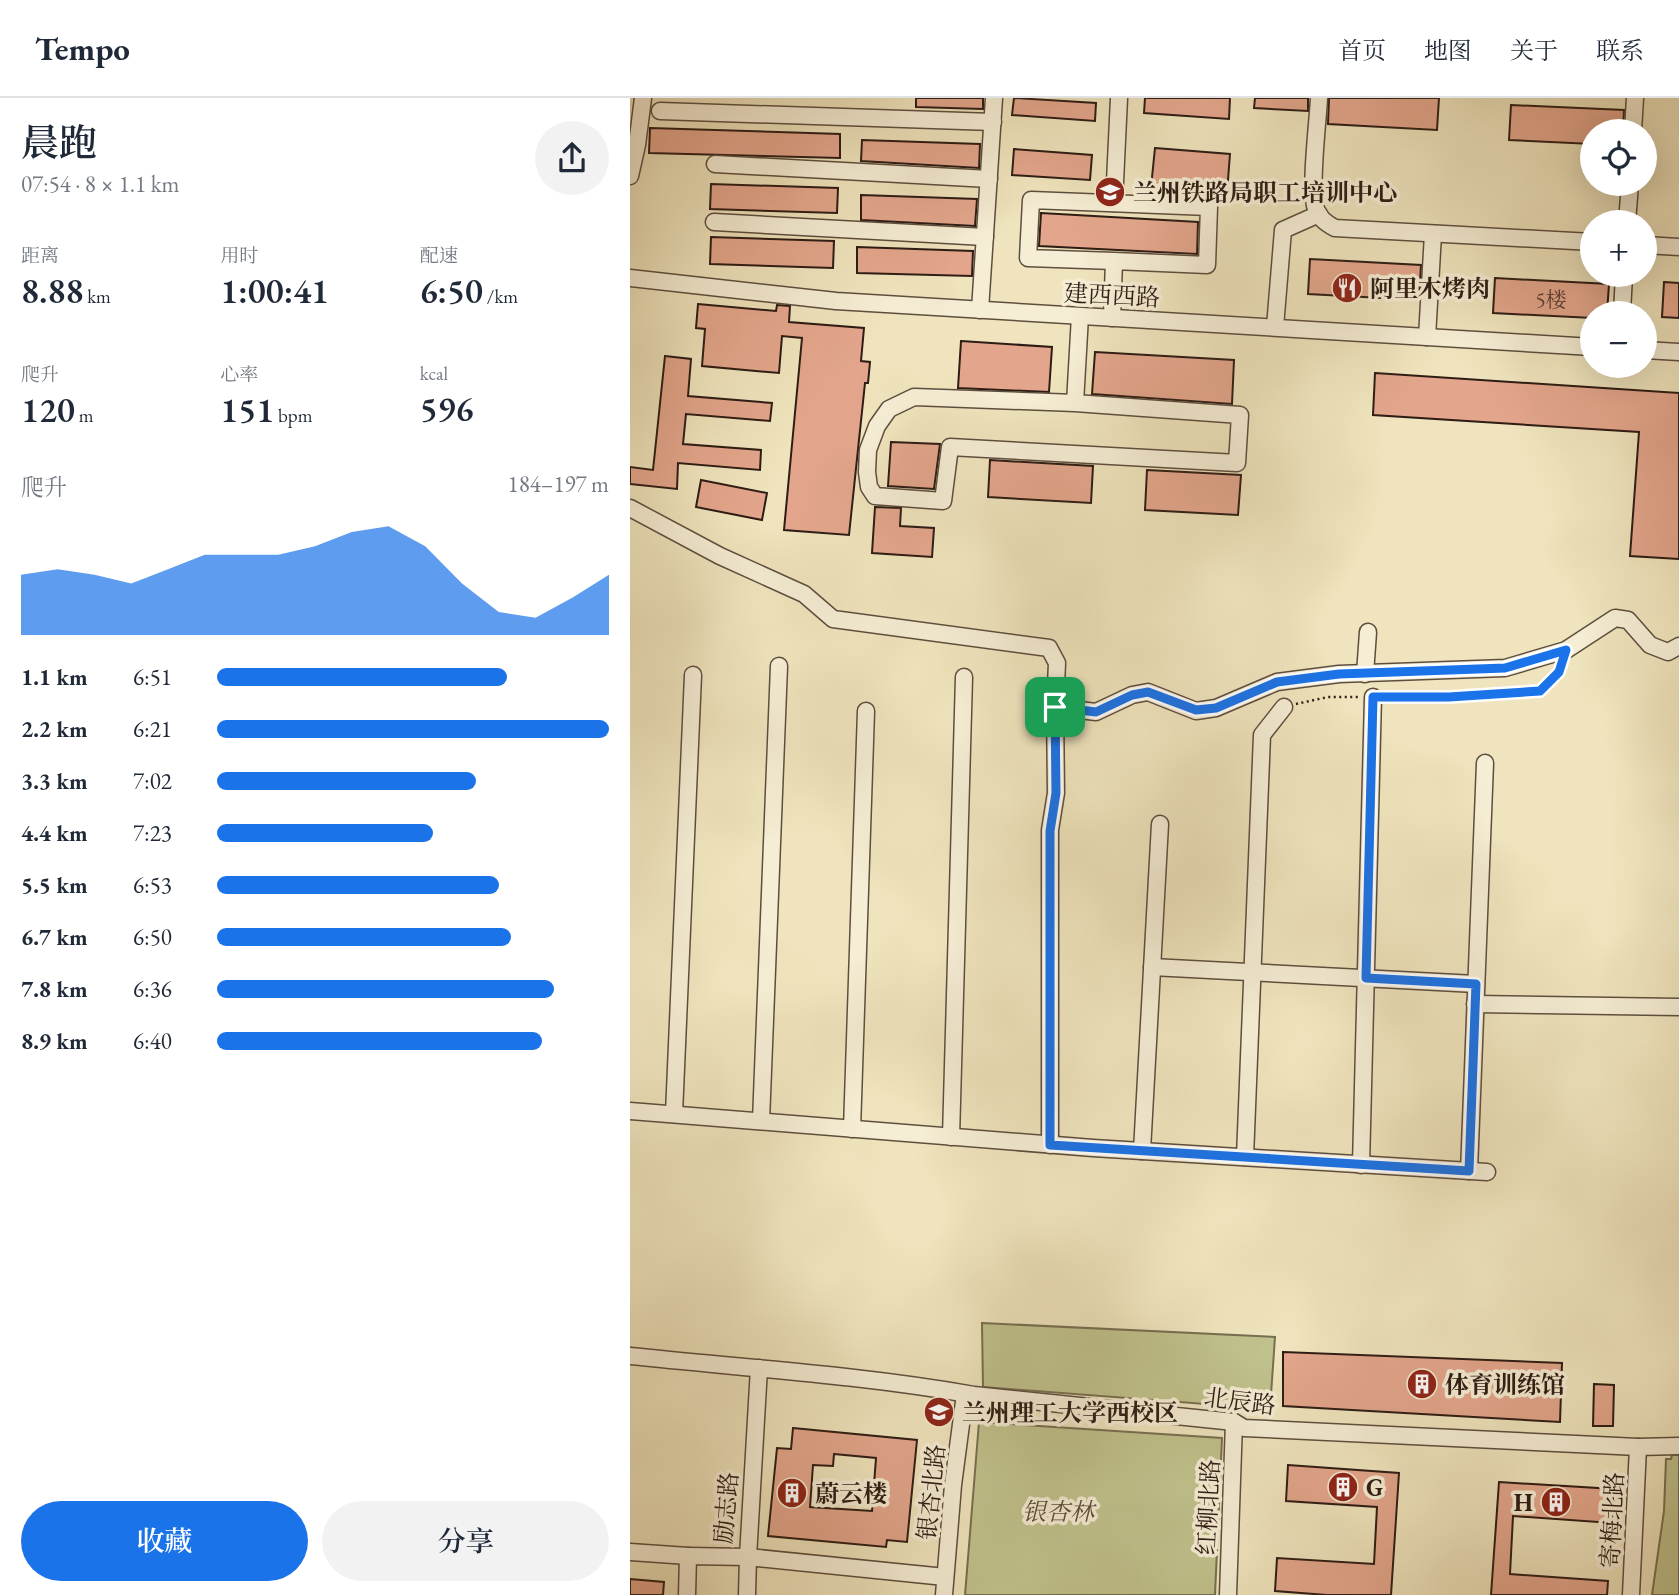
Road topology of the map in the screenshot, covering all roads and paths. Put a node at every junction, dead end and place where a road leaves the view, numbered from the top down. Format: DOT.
graph roads {
  1 [pos="643,98"];
  2 [pos="995,98"];
  3 [pos="1119,98"];
  4 [pos="1320,98"];
  5 [pos="1635,98"];
  6 [pos="660,111"];
  7 [pos="1634,119"];
  8 [pos="993,122"];
  9 [pos="715,164"];
  10 [pos="630,177"];
  11 [pos="989,179"];
  12 [pos="1114,203"];
  13 [pos="1318,214"];
  14 [pos="714,222"];
  15 [pos="1433,234"];
  16 [pos="985,237"];
  17 [pos="1580,241"];
  18 [pos="1657,246"];
  19 [pos="1679,247"];
  20 [pos="1114,261"];
  21 [pos="630,278"];
  22 [pos="980,310"];
  23 [pos="1080,316"];
  24 [pos="1112,318"];
  25 [pos="1275,327"];
  26 [pos="1427,337"];
  27 [pos="1580,345"];
  28 [pos="1657,351"];
  29 [pos="1679,352"];
  30 [pos="1076,403"];
  31 [pos="630,508"];
  32 [pos="1368,632"];
  33 [pos="1679,646"];
  34 [pos="1566,650"];
  35 [pos="779,666"];
  36 [pos="1365,674"];
  37 [pos="693,675"];
  38 [pos="964,677"];
  39 [pos="1373,697"];
  40 [pos="1055,707"];
  41 [pos="1284,707"];
  42 [pos="866,711"];
  43 [pos="1485,764"];
  44 [pos="1160,824"];
  45 [pos="1152,967"];
  46 [pos="1253,972"];
  47 [pos="1366,978"];
  48 [pos="1476,984"];
  49 [pos="1475,1004"];
  50 [pos="1679,1007"];
  51 [pos="630,1111"];
  52 [pos="674,1114"];
  53 [pos="761,1121"];
  54 [pos="852,1129"];
  55 [pos="951,1137"];
  56 [pos="1050,1145"];
  57 [pos="1142,1151"];
  58 [pos="1245,1157"];
  59 [pos="1361,1165"];
  60 [pos="1469,1171"];
  61 [pos="1487,1172"];
  62 [pos="630,1356"];
  63 [pos="759,1368"];
  64 [pos="965,1394"];
  65 [pos="1234,1422"];
  66 [pos="1679,1446"];
  67 [pos="1638,1447"];
  68 [pos="630,1552"];
  69 [pos="688,1556"];
  70 [pos="748,1557"];
  71 [pos="945,1577"];
  72 [pos="687,1595"];
  73 [pos="747,1595"];
  74 [pos="944,1595"];
  75 [pos="1228,1595"];
  76 [pos="1631,1595"];
  1 -- 10 [label="street"];
  2 -- 8 [label="street"];
  3 -- 12 [label="street"];
  4 -- 13 [label="street"];
  5 -- 7 [label="street"];
  6 -- 8 [label="street"];
  8 -- 11 [label="street"];
  9 -- 11 [label="street"];
  11 -- 16 [label="street"];
  12 -- 20 [label="street"];
  12 -- 20 [label="street"];
  13 -- 15 [label="street"];
  13 -- 25 [label="street"];
  14 -- 16 [label="street"];
  15 -- 17 [label="street"];
  15 -- 26 [label="street"];
  16 -- 22 [label="street"];
  18 -- 19 [label="street"];
  20 -- 24 [label="street"];
  21 -- 22 [label="street, 建西西路"];
  22 -- 23 [label="street, 建西西路"];
  23 -- 24 [label="street, 建西西路"];
  23 -- 30 [label="street"];
  24 -- 25 [label="street, 建西西路"];
  25 -- 26 [label="street, 建西西路"];
  26 -- 27 [label="street, 建西西路"];
  28 -- 29 [label="street"];
  30 -- 30 [label="street"];
  31 -- 40 [label="street"];
  32 -- 36 [label="street"];
  33 -- 34 [label="street"];
  34 -- 36 [label="street"];
  34 -- 39 [label="path"];
  35 -- 53 [label="street"];
  36 -- 40 [label="street"];
  37 -- 52 [label="street"];
  38 -- 55 [label="street"];
  39 -- 41 [label="path"];
  39 -- 47 [label="street"];
  40 -- 56 [label="street"];
  41 -- 46 [label="street"];
  42 -- 54 [label="street"];
  43 -- 48 [label="street"];
  44 -- 45 [label="street"];
  45 -- 46 [label="street"];
  45 -- 57 [label="street"];
  46 -- 47 [label="street"];
  46 -- 58 [label="street"];
  47 -- 48 [label="street"];
  47 -- 59 [label="street"];
  48 -- 49 [label="street"];
  49 -- 50 [label="street"];
  49 -- 60 [label="street"];
  51 -- 52 [label="street"];
  52 -- 53 [label="street"];
  53 -- 54 [label="street"];
  54 -- 55 [label="street"];
  55 -- 56 [label="street"];
  56 -- 57 [label="street"];
  57 -- 58 [label="street"];
  58 -- 59 [label="street"];
  59 -- 60 [label="street"];
  60 -- 61 [label="street"];
  62 -- 63 [label="street, 北辰路"];
  63 -- 64 [label="street, 北辰路"];
  63 -- 70 [label="street, 励志路"];
  64 -- 65 [label="street, 北辰路"];
  64 -- 71 [label="street, 银杏北路"];
  65 -- 67 [label="street, 北辰路"];
  65 -- 75 [label="street, 红柳北路"];
  66 -- 67 [label="street, 北辰路"];
  67 -- 76 [label="street, 寄梅北路"];
  68 -- 69 [label="street"];
  69 -- 70 [label="street, 励志路"];
  69 -- 72 [label="street, 励志路"];
  70 -- 71 [label="street"];
  70 -- 73 [label="street"];
  71 -- 74 [label="street, 银杏北路"];
}
